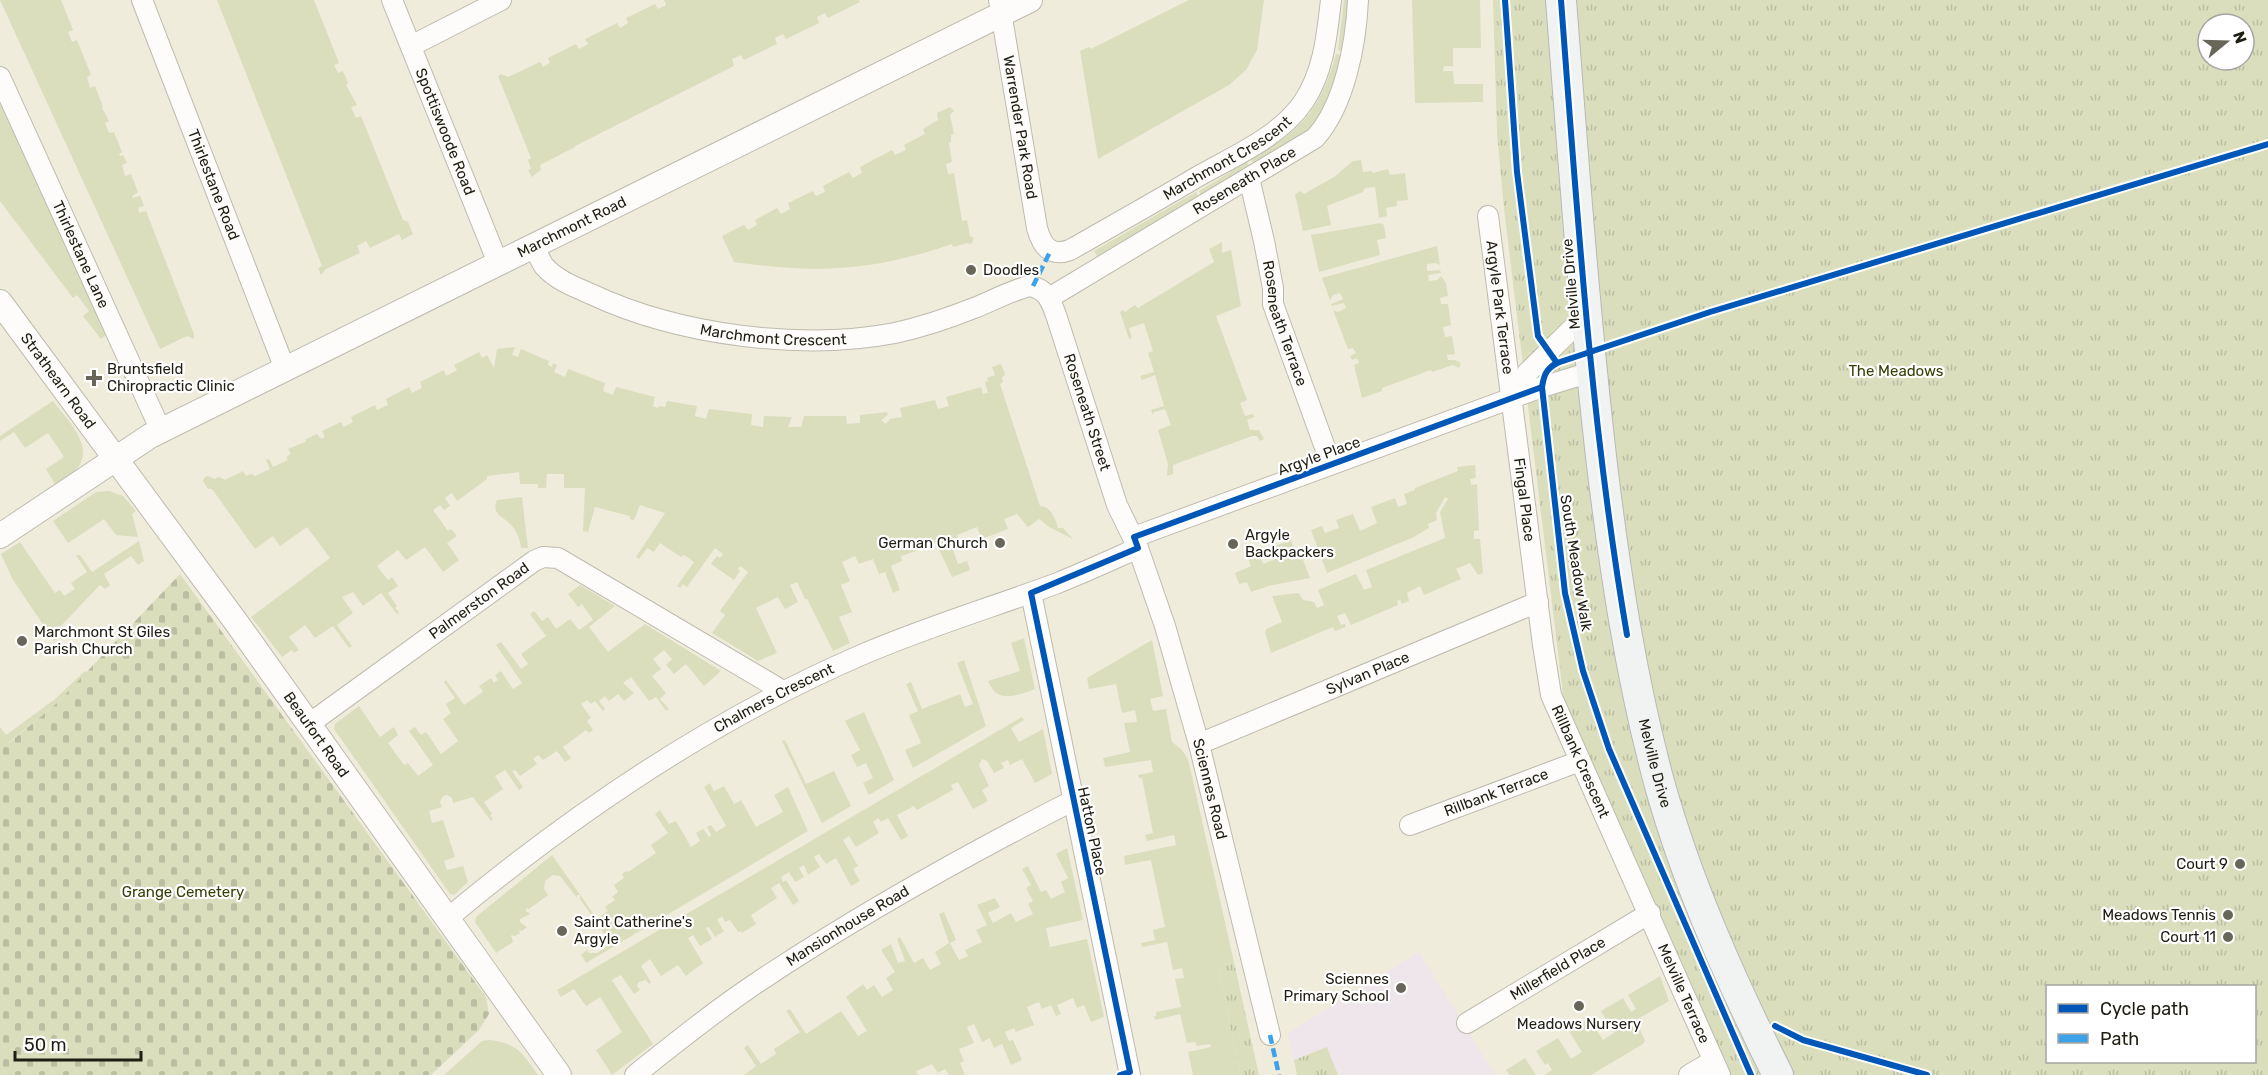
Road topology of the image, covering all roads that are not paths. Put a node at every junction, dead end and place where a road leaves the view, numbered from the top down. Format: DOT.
graph roads {
  1 [pos="142,0"];
  2 [pos="392,0"];
  3 [pos="501,0"];
  4 [pos="1030,0"];
  5 [pos="1331,0"];
  6 [pos="1358,0"];
  7 [pos="1561,0"];
  8 [pos="1000,7"];
  9 [pos="411,46"];
  10 [pos="0,77"];
  11 [pos="1250,178"];
  12 [pos="1488,216"];
  13 [pos="534,246"];
  14 [pos="1051,250"];
  15 [pos="498,264"];
  16 [pos="1048,298"];
  17 [pos="0,302"];
  18 [pos="1586,315"];
  19 [pos="285,369"];
  20 [pos="1592,372"];
  21 [pos="1513,398"];
  22 [pos="160,431"];
  23 [pos="117,459"];
  24 [pos="1331,464"];
  25 [pos="0,536"];
  26 [pos="1136,543"];
  27 [pos="1031,593"];
  28 [pos="1538,602"];
  29 [pos="783,691"];
  30 [pos="309,724"];
  31 [pos="1199,744"];
  32 [pos="1580,761"];
  33 [pos="1074,800"];
  34 [pos="1410,825"];
  35 [pos="1650,913"];
  36 [pos="448,918"];
  37 [pos="1467,1023"];
  38 [pos="1270,1035"];
  39 [pos="1716,1068"];
  40 [pos="1127,1074"];
  41 [pos="559,1075"];
  42 [pos="635,1075"];
  43 [pos="1689,1075"];
  44 [pos="1778,1075"];
  1 -- 19 [label="street, Thirlestane Road"];
  2 -- 9 [label="street, Spottiswoode Road"];
  3 -- 9 [label="street"];
  4 -- 8 [label="street, Marchmont Road"];
  5 -- 14 [label="street, Marchmont Crescent"];
  6 -- 11 [label="street, Roseneath Place"];
  7 -- 18 [label="main road, Melville Drive"];
  8 -- 13 [label="street, Marchmont Road"];
  8 -- 14 [label="street, Warrender Park Road"];
  9 -- 15 [label="street, Spottiswoode Road"];
  10 -- 22 [label="street, Thirlestane Lane"];
  11 -- 16 [label="street, Roseneath Place"];
  11 -- 24 [label="street, Roseneath Terrace"];
  12 -- 21 [label="street, Argyle Park Terrace"];
  13 -- 15 [label="street, Marchmont Road"];
  13 -- 16 [label="street, Marchmont Crescent"];
  15 -- 19 [label="street, Marchmont Road"];
  16 -- 26 [label="street, Roseneath Street"];
  17 -- 23 [label="street, Strathearn Road"];
  18 -- 20 [label="main road, Melville Drive"];
  18 -- 21 [label="street"];
  19 -- 22 [label="street, Marchmont Road"];
  20 -- 21 [label="street, Argyle Place"];
  20 -- 44 [label="main road, Melville Drive"];
  21 -- 24 [label="street, Argyle Place"];
  21 -- 28 [label="street, Fingal Place"];
  22 -- 23 [label="street, Marchmont Road"];
  23 -- 25 [label="street, Marchmont Road"];
  23 -- 30 [label="street, Beaufort Road"];
  24 -- 26 [label="street, Argyle Place"];
  26 -- 27 [label="street, Chalmers Crescent"];
  26 -- 31 [label="street, Sciennes Road"];
  27 -- 29 [label="street, Chalmers Crescent"];
  27 -- 33 [label="street, Hatton Place"];
  28 -- 31 [label="street, Sylvan Place"];
  28 -- 32 [label="street, Rillbank Crescent"];
  29 -- 30 [label="street, Palmerston Road"];
  29 -- 36 [label="street, Chalmers Crescent"];
  30 -- 36 [label="street, Beaufort Road"];
  31 -- 38 [label="street, Sciennes Road"];
  32 -- 34 [label="street, Rillbank Terrace"];
  32 -- 35 [label="street, Rillbank Crescent"];
  33 -- 40 [label="street, Hatton Place"];
  33 -- 42 [label="street, Mansionhouse Road"];
  35 -- 37 [label="street, Millerfield Place"];
  35 -- 39 [label="street, Melville Terrace"];
  36 -- 41 [label="street, Beaufort Road"];
  39 -- 43 [label="street"];
}
